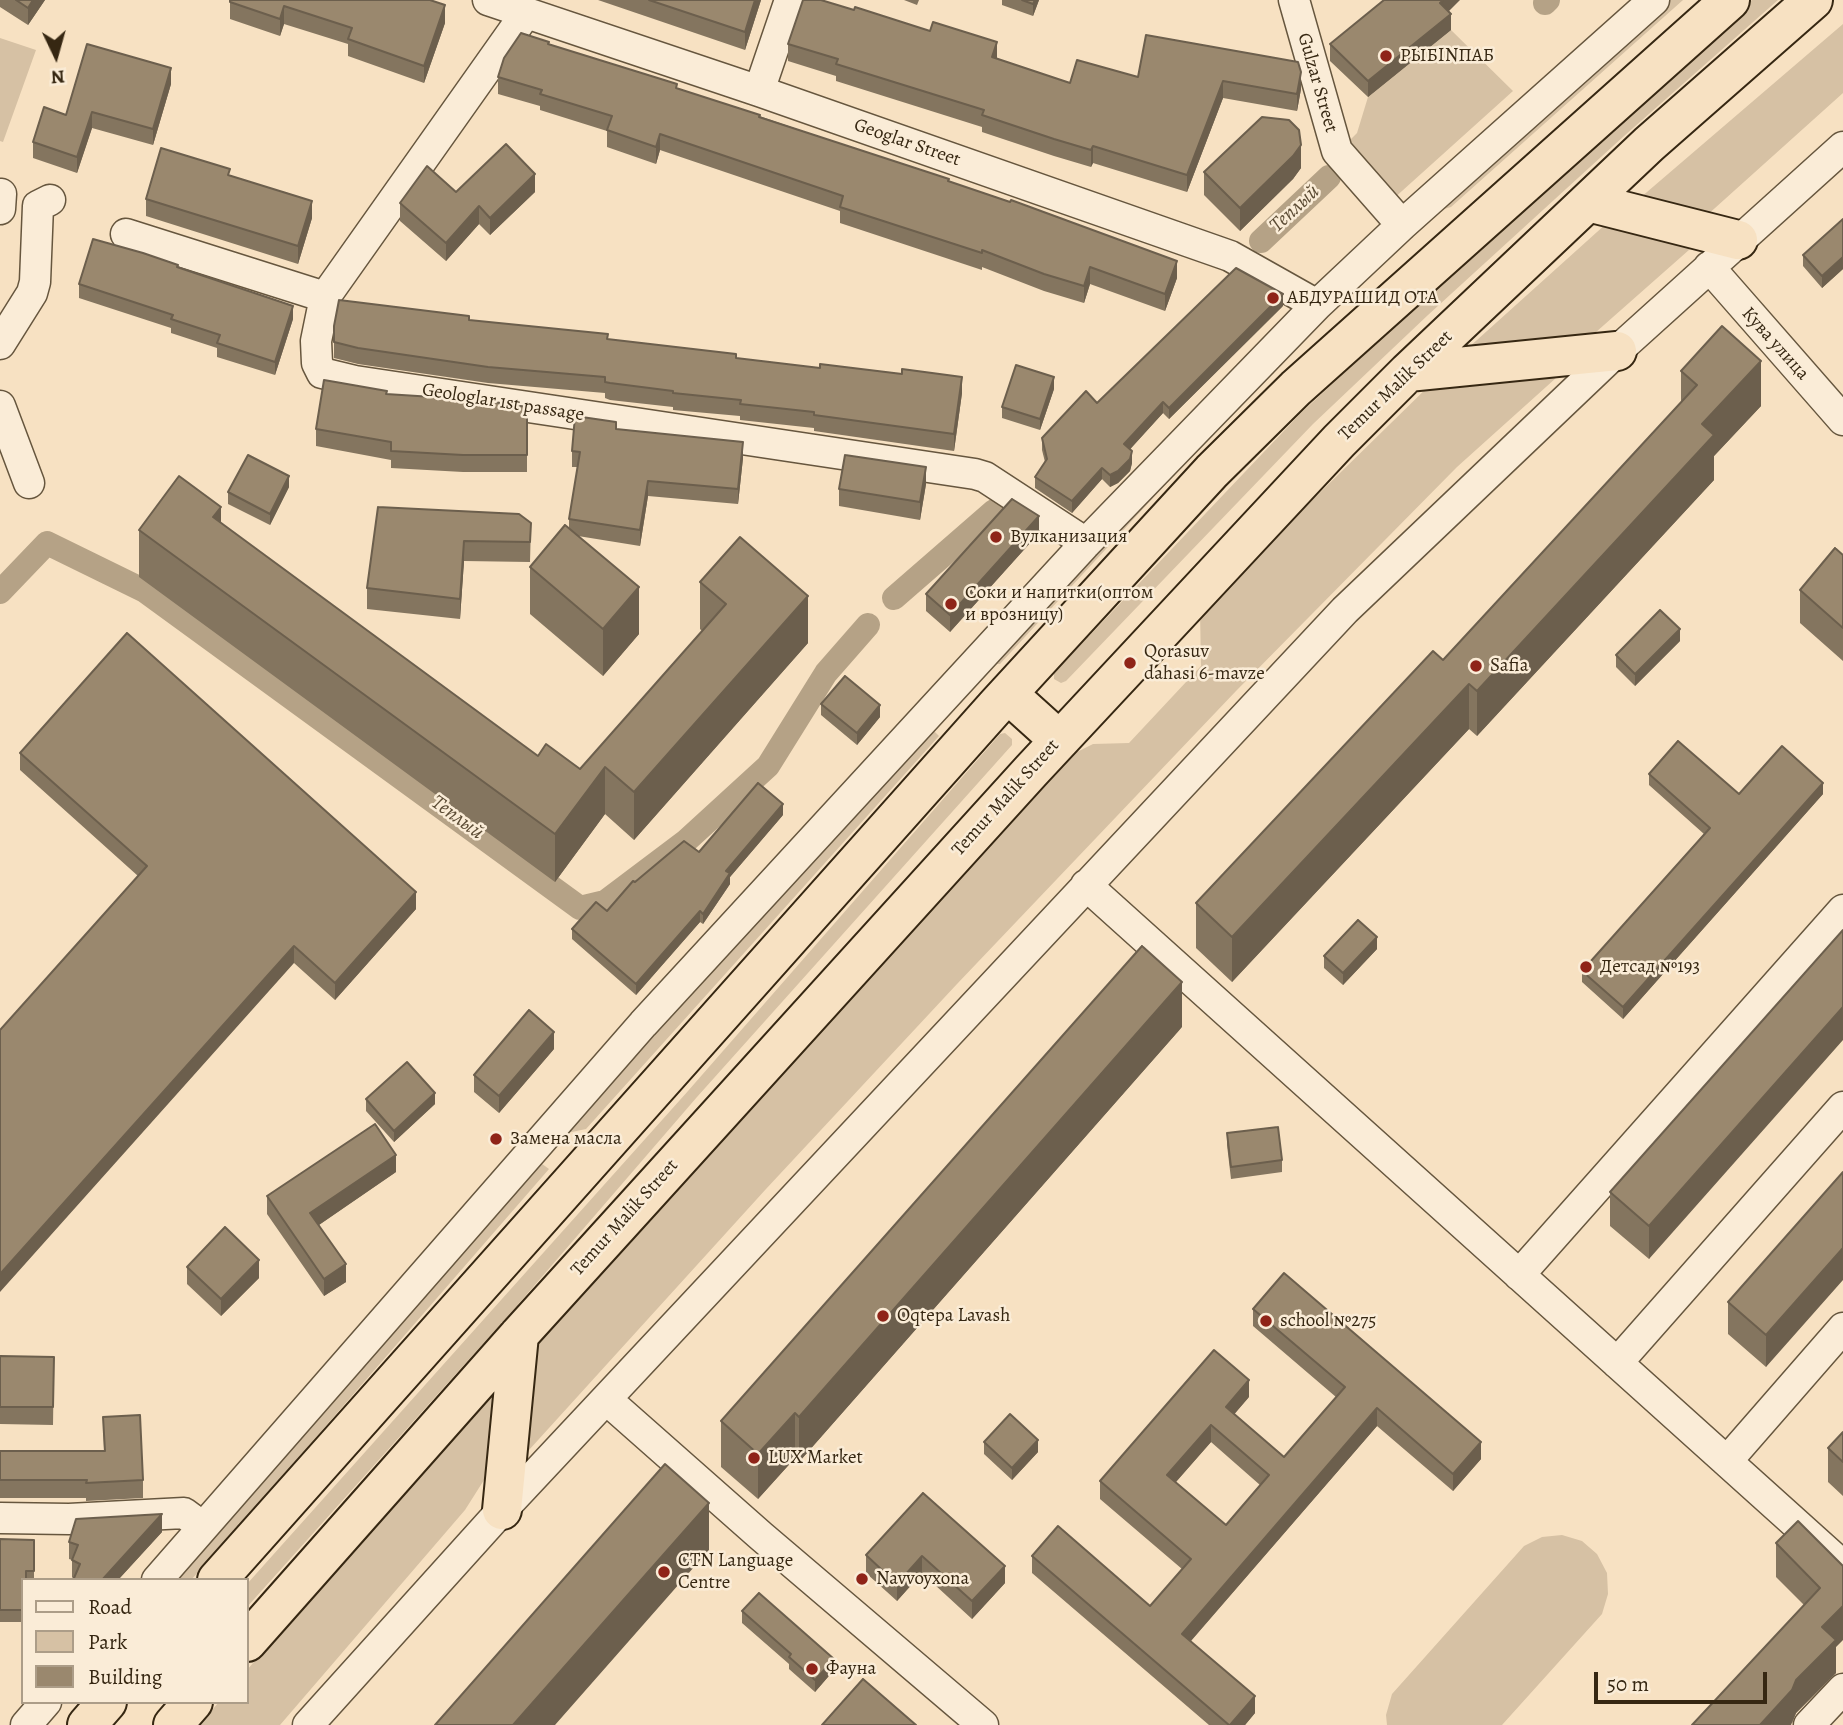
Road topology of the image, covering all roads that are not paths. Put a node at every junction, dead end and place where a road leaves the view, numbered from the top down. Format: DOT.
graph roads {
  1 [pos="488,0"];
  2 [pos="790,0"];
  3 [pos="1294,0"];
  4 [pos="1654,0"];
  5 [pos="1730,0"];
  6 [pos="1813,0"];
  7 [pos="526,13"];
  8 [pos="759,91"];
  9 [pos="1843,147"];
  10 [pos="1,194"];
  11 [pos="50,200"];
  12 [pos="1588,202"];
  13 [pos="0,209"];
  14 [pos="1402,225"];
  15 [pos="126,234"];
  16 [pos="1738,240"];
  17 [pos="1709,267"];
  18 [pos="325,297"];
  19 [pos="1317,306"];
  20 [pos="0,344"];
  21 [pos="1617,351"];
  22 [pos="1408,372"];
  23 [pos="0,406"];
  24 [pos="1843,420"];
  25 [pos="29,483"];
  26 [pos="1086,543"];
  27 [pos="1008,694"];
  28 [pos="1059,740"];
  29 [pos="1086,886"];
  30 [pos="1843,910"];
  31 [pos="1843,1107"];
  32 [pos="1519,1275"];
  33 [pos="1843,1328"];
  34 [pos="519,1335"];
  35 [pos="1617,1363"];
  36 [pos="607,1400"];
  37 [pos="1727,1461"];
  38 [pos="502,1510"];
  39 [pos="0,1518"];
  40 [pos="204,1527"];
  41 [pos="1843,1566"];
  42 [pos="159,1578"];
  43 [pos="219,1578"];
  44 [pos="248,1641"];
  45 [pos="1843,1689"];
  46 [pos="44,1704"];
  47 [pos="89,1704"];
  48 [pos="105,1704"];
  49 [pos="191,1704"];
  50 [pos="26,1725"];
  51 [pos="81,1725"];
  52 [pos="87,1725"];
  53 [pos="173,1725"];
  54 [pos="308,1725"];
  55 [pos="983,1725"];
  56 [pos="1809,1725"];
  1 -- 7 [label="street, Geoglar Street"];
  2 -- 8 [label="street"];
  3 -- 14 [label="street, Gulzar Street"];
  4 -- 14 [label="street"];
  5 -- 27 [label="highway"];
  6 -- 12 [label="highway, Temur Malik Street"];
  7 -- 8 [label="street, Geoglar Street"];
  7 -- 18 [label="street, Geologlar 1st passage"];
  8 -- 19 [label="street, Geoglar Street"];
  9 -- 16 [label="street"];
  10 -- 13 [label="street"];
  11 -- 20 [label="street"];
  12 -- 16 [label="highway"];
  12 -- 22 [label="highway, Temur Malik Street"];
  14 -- 19 [label="street"];
  15 -- 18 [label="street"];
  16 -- 17 [label="street"];
  17 -- 21 [label="street"];
  17 -- 24 [label="street, Кува улица"];
  18 -- 26 [label="street, Geologlar 1st passage"];
  19 -- 26 [label="street"];
  21 -- 22 [label="highway"];
  21 -- 29 [label="street"];
  22 -- 28 [label="highway, Temur Malik Street"];
  23 -- 25 [label="street"];
  26 -- 40 [label="street"];
  27 -- 28 [label="highway"];
  27 -- 43 [label="highway"];
  28 -- 34 [label="highway, Temur Malik Street"];
  29 -- 32 [label="street"];
  29 -- 36 [label="street"];
  30 -- 32 [label="street"];
  31 -- 35 [label="street"];
  32 -- 35 [label="street"];
  33 -- 37 [label="street"];
  34 -- 38 [label="highway"];
  34 -- 44 [label="highway, Temur Malik Street"];
  35 -- 37 [label="street"];
  36 -- 38 [label="street"];
  36 -- 55 [label="street"];
  37 -- 41 [label="street"];
  38 -- 54 [label="street"];
  39 -- 40 [label="street"];
  40 -- 42 [label="street"];
  45 -- 56 [label="street"];
  46 -- 50 [label="street"];
  47 -- 51 [label="highway"];
  48 -- 52 [label="highway"];
  49 -- 53 [label="highway"];
}
